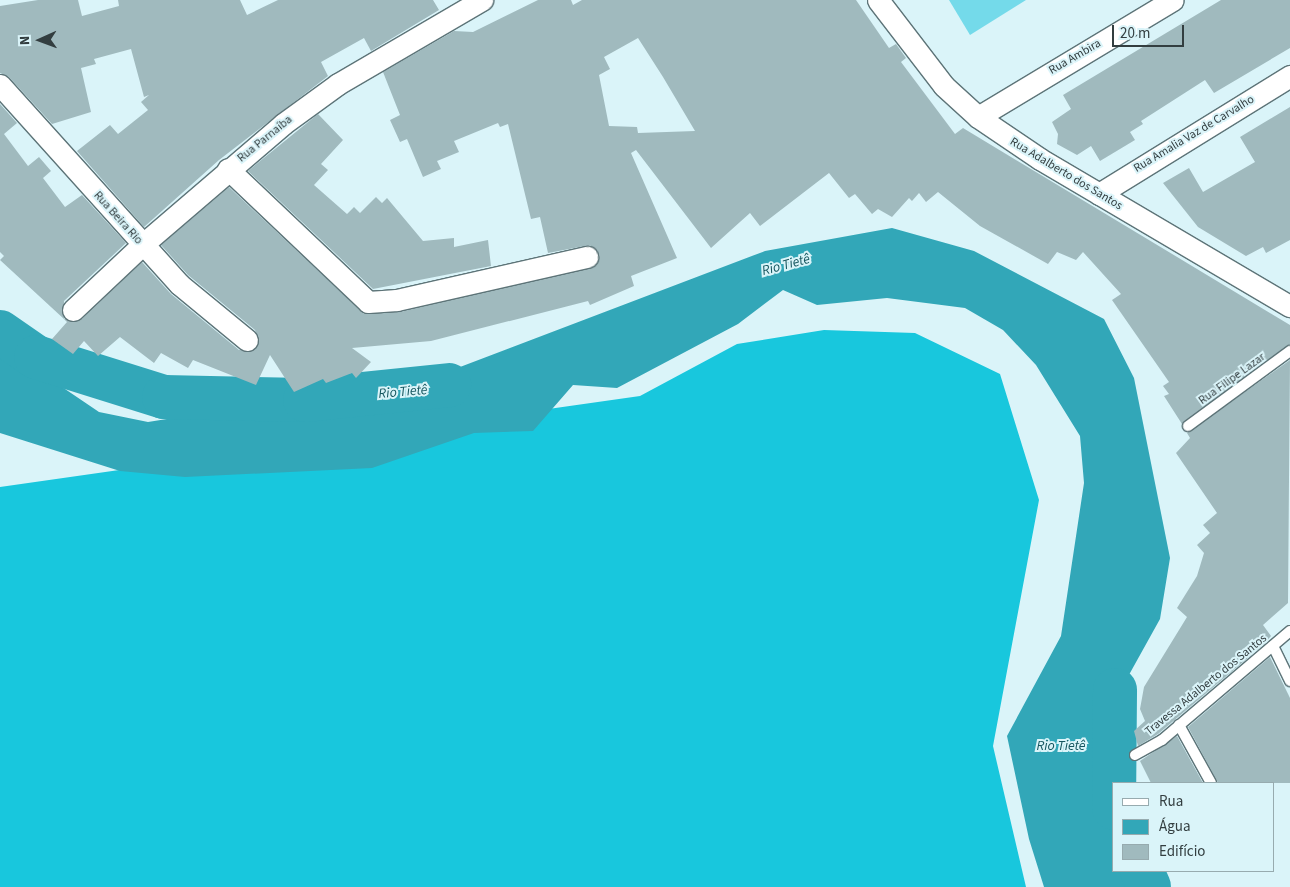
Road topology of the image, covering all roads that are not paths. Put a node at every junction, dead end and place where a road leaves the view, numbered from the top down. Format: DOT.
graph roads {
  1 [pos="482,0"];
  2 [pos="878,0"];
  3 [pos="1173,0"];
  4 [pos="1290,76"];
  5 [pos="0,85"];
  6 [pos="978,117"];
  7 [pos="228,169"];
  8 [pos="1099,194"];
  9 [pos="142,245"];
  10 [pos="587,257"];
  11 [pos="1290,306"];
  12 [pos="74,310"];
  13 [pos="247,340"];
  14 [pos="1290,351"];
  15 [pos="1188,426"];
  16 [pos="1290,631"];
  17 [pos="1273,646"];
  18 [pos="1290,681"];
  19 [pos="1179,725"];
  20 [pos="1135,756"];
  21 [pos="1210,782"];
  1 -- 7 [label="street, Rua Parnaíba"];
  2 -- 6 [label="street, Rua Adalberto dos Santos"];
  3 -- 6 [label="street, Rua Ambira"];
  4 -- 8 [label="street, Rua Amalia Vaz de Carvalho"];
  5 -- 9 [label="street, Rua Beira Rio"];
  6 -- 8 [label="street, Rua Adalberto dos Santos"];
  7 -- 9 [label="street, Rua Parnaíba"];
  7 -- 10 [label="street"];
  8 -- 11 [label="street, Rua Adalberto dos Santos"];
  9 -- 12 [label="street, Rua Parnaíba"];
  9 -- 13 [label="street, Rua Beira Rio"];
  14 -- 15 [label="lane, Rua Filipe Lazar"];
  16 -- 17 [label="lane, Travessa Adalberto dos Santos"];
  17 -- 18 [label="lane"];
  17 -- 19 [label="lane, Travessa Adalberto dos Santos"];
  19 -- 20 [label="lane, Travessa Adalberto dos Santos"];
  19 -- 21 [label="lane"];
}
